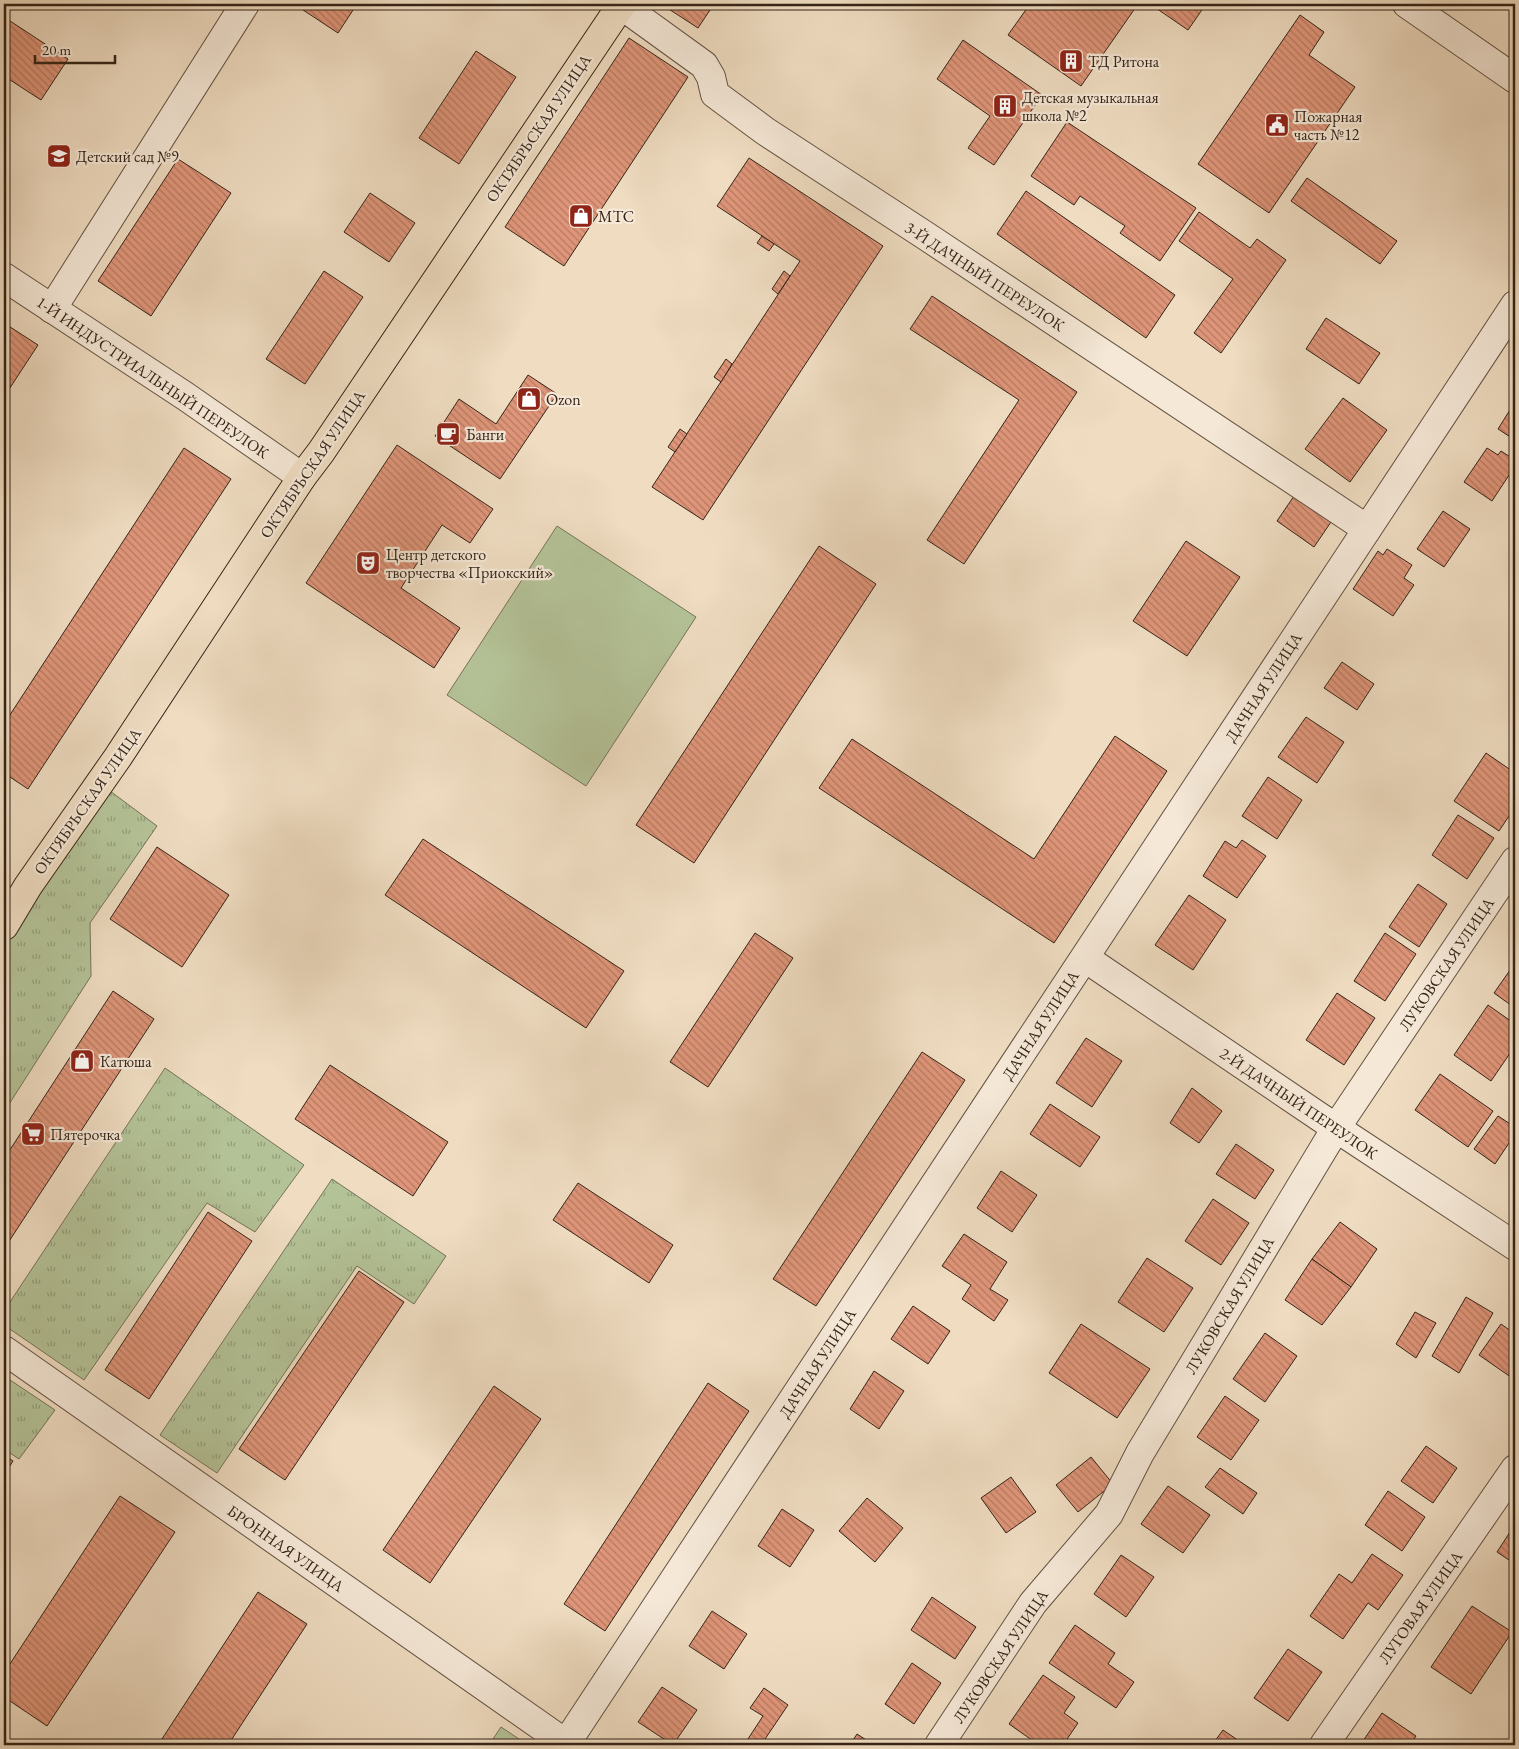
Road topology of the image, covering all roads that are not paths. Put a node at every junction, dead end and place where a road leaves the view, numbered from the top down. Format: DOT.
graph roads {
  1 [pos="245,4"];
  2 [pos="622,4"];
  3 [pos="1406,4"];
  4 [pos="1515,79"];
  5 [pos="4,277"];
  6 [pos="1515,305"];
  7 [pos="52,309"];
  8 [pos="302,477"];
  9 [pos="1367,530"];
  10 [pos="1515,861"];
  11 [pos="4,926"];
  12 [pos="1085,958"];
  13 [pos="1336,1128"];
  14 [pos="1515,1246"];
  15 [pos="4,1350"];
  16 [pos="1515,1469"];
  17 [pos="566,1745"];
  18 [pos="939,1745"];
  19 [pos="1324,1745"];
  1 -- 7 [label="street"];
  2 -- 8 [label="main road, ОКТЯБРЬСКАЯ УЛИЦА"];
  2 -- 9 [label="street, 3-Й ДАЧНЫЙ ПЕРЕУЛОК"];
  3 -- 4 [label="street"];
  5 -- 7 [label="street, 1-Й ИНДУСТРИАЛЬНЫЙ ПЕРЕУЛОК"];
  6 -- 9 [label="street, ДАЧНАЯ УЛИЦА"];
  7 -- 8 [label="street, 1-Й ИНДУСТРИАЛЬНЫЙ ПЕРЕУЛОК"];
  8 -- 11 [label="main road, ОКТЯБРЬСКАЯ УЛИЦА"];
  9 -- 12 [label="street, ДАЧНАЯ УЛИЦА"];
  10 -- 13 [label="street, ЛУКОВСКАЯ УЛИЦА"];
  12 -- 13 [label="street, 2-Й ДАЧНЫЙ ПЕРЕУЛОК"];
  12 -- 17 [label="street, ДАЧНАЯ УЛИЦА"];
  13 -- 14 [label="street, 2-Й ДАЧНЫЙ ПЕРЕУЛОК"];
  13 -- 18 [label="street, ЛУКОВСКАЯ УЛИЦА"];
  15 -- 17 [label="street, БРОННАЯ УЛИЦА"];
  16 -- 19 [label="street, ЛУГОВАЯ УЛИЦА"];
}
